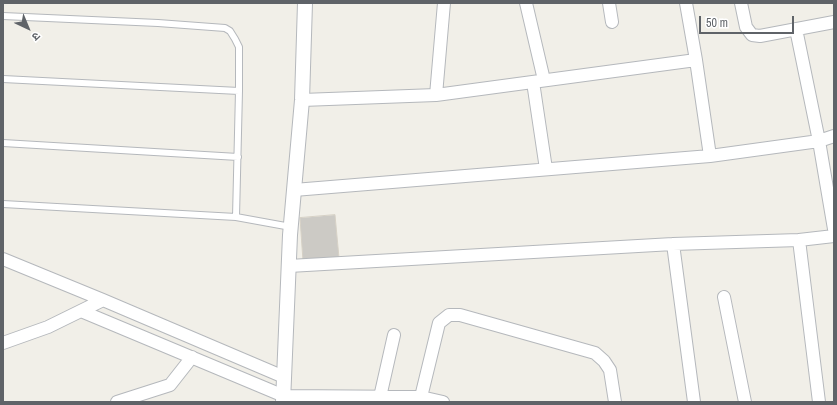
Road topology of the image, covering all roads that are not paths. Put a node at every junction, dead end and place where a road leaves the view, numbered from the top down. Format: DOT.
graph roads {
  1 [pos="305,3"];
  2 [pos="444,3"];
  3 [pos="526,3"];
  4 [pos="609,3"];
  5 [pos="686,3"];
  6 [pos="741,3"];
  7 [pos="3,16"];
  8 [pos="612,22"];
  9 [pos="834,22"];
  10 [pos="796,29"];
  11 [pos="696,60"];
  12 [pos="3,79"];
  13 [pos="538,81"];
  14 [pos="239,91"];
  15 [pos="436,95"];
  16 [pos="302,100"];
  17 [pos="834,136"];
  18 [pos="819,141"];
  19 [pos="3,143"];
  20 [pos="710,156"];
  21 [pos="238,157"];
  22 [pos="546,170"];
  23 [pos="294,190"];
  24 [pos="3,204"];
  25 [pos="236,217"];
  26 [pos="291,227"];
  27 [pos="834,229"];
  28 [pos="834,236"];
  29 [pos="799,240"];
  30 [pos="673,244"];
  31 [pos="3,259"];
  32 [pos="289,266"];
  33 [pos="724,297"];
  34 [pos="103,300"];
  35 [pos="81,311"];
  36 [pos="394,335"];
  37 [pos="3,343"];
  38 [pos="192,357"];
  39 [pos="284,377"];
  40 [pos="380,397"];
  41 [pos="421,397"];
  42 [pos="284,399"];
  43 [pos="117,402"];
  44 [pos="442,402"];
  45 [pos="615,402"];
  46 [pos="694,402"];
  47 [pos="745,402"];
  48 [pos="818,402"];
  1 -- 16 [label="street"];
  2 -- 15 [label="street"];
  3 -- 13 [label="street"];
  4 -- 8 [label="street"];
  5 -- 11 [label="street"];
  6 -- 10 [label="street"];
  7 -- 14 [label="lane"];
  9 -- 10 [label="street"];
  10 -- 18 [label="street"];
  11 -- 13 [label="street"];
  11 -- 20 [label="street"];
  12 -- 14 [label="lane"];
  13 -- 15 [label="street"];
  13 -- 22 [label="street"];
  14 -- 21 [label="lane"];
  15 -- 16 [label="street"];
  16 -- 23 [label="street"];
  17 -- 18 [label="street"];
  18 -- 20 [label="street"];
  18 -- 27 [label="street"];
  19 -- 21 [label="lane"];
  20 -- 22 [label="street"];
  21 -- 25 [label="lane"];
  22 -- 23 [label="street"];
  23 -- 26 [label="street"];
  24 -- 25 [label="lane"];
  25 -- 26 [label="lane"];
  26 -- 32 [label="street"];
  28 -- 29 [label="street"];
  29 -- 30 [label="street"];
  29 -- 48 [label="street"];
  30 -- 32 [label="street"];
  30 -- 46 [label="street"];
  31 -- 34 [label="street"];
  32 -- 39 [label="street"];
  33 -- 47 [label="street"];
  34 -- 35 [label="street"];
  34 -- 39 [label="street"];
  35 -- 37 [label="street"];
  35 -- 38 [label="street"];
  36 -- 40 [label="street"];
  38 -- 42 [label="street"];
  38 -- 43 [label="street"];
  39 -- 42 [label="street"];
  40 -- 41 [label="street"];
  40 -- 42 [label="street"];
  41 -- 44 [label="street"];
  41 -- 45 [label="street"];
}
